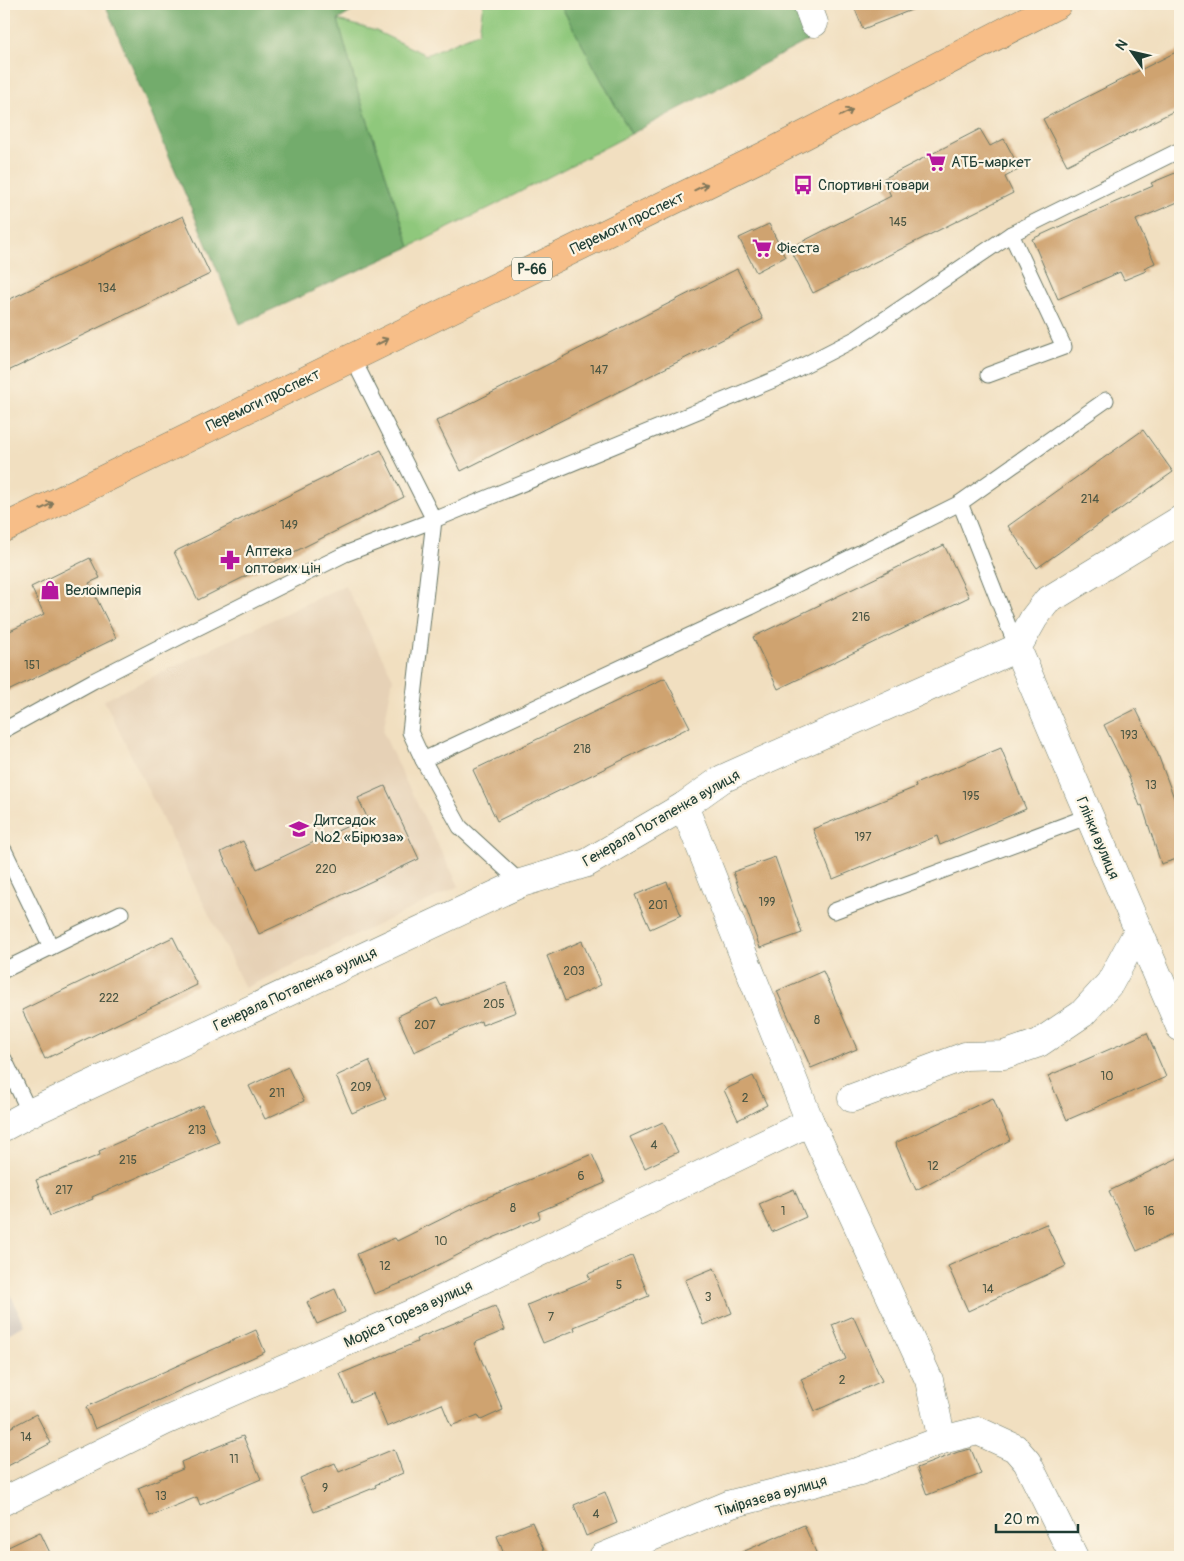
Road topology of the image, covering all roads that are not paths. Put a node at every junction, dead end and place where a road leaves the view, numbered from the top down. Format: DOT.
graph roads {
  1 [pos="1058,4"];
  2 [pos="1180,150"];
  3 [pos="1011,234"];
  4 [pos="352,357"];
  5 [pos="988,375"];
  6 [pos="1106,400"];
  7 [pos="960,503"];
  8 [pos="434,520"];
  9 [pos="1180,520"];
  10 [pos="4,528"];
  11 [pos="1017,648"];
  12 [pos="4,730"];
  13 [pos="423,760"];
  14 [pos="684,806"];
  15 [pos="1089,816"];
  16 [pos="4,850"];
  17 [pos="521,883"];
  18 [pos="834,911"];
  19 [pos="121,913"];
  20 [pos="1138,931"];
  21 [pos="51,947"];
  22 [pos="4,970"];
  23 [pos="1180,1027"];
  24 [pos="4,1059"];
  25 [pos="852,1098"];
  26 [pos="30,1113"];
  27 [pos="810,1122"];
  28 [pos="4,1127"];
  29 [pos="942,1440"];
  30 [pos="4,1501"];
  31 [pos="603,1557"];
  32 [pos="1074,1557"];
  4 -- 1 [label="main road, Перемоги проспект / Р-66, one-way"];
  2 -- 3 [label="lane"];
  3 -- 5 [label="lane"];
  3 -- 8 [label="lane"];
  4 -- 8 [label="lane"];
  10 -- 4 [label="main road, Перемоги проспект / Р-66, one-way"];
  6 -- 7 [label="lane"];
  7 -- 11 [label="lane"];
  7 -- 13 [label="lane"];
  8 -- 12 [label="lane"];
  8 -- 13 [label="lane"];
  9 -- 11 [label="street"];
  11 -- 14 [label="street, Генерала Потапенка вулиця"];
  11 -- 15 [label="street, Глінки вулиця"];
  13 -- 17 [label="lane"];
  14 -- 17 [label="street, Генерала Потапенка вулиця"];
  14 -- 27 [label="street"];
  15 -- 18 [label="lane"];
  15 -- 20 [label="street, Глінки вулиця"];
  16 -- 21 [label="lane"];
  17 -- 26 [label="street, Генерала Потапенка вулиця"];
  19 -- 21 [label="lane"];
  20 -- 23 [label="street, Глінки вулиця"];
  20 -- 25 [label="street"];
  21 -- 22 [label="lane"];
  24 -- 26 [label="lane"];
  26 -- 28 [label="street, Генерала Потапенка вулиця"];
  27 -- 29 [label="street"];
  27 -- 30 [label="street, Моріса Тореза вулиця"];
  29 -- 31 [label="street, Тімірязєва вулиця"];
  29 -- 32 [label="street, Тімірязєва вулиця"];
}
